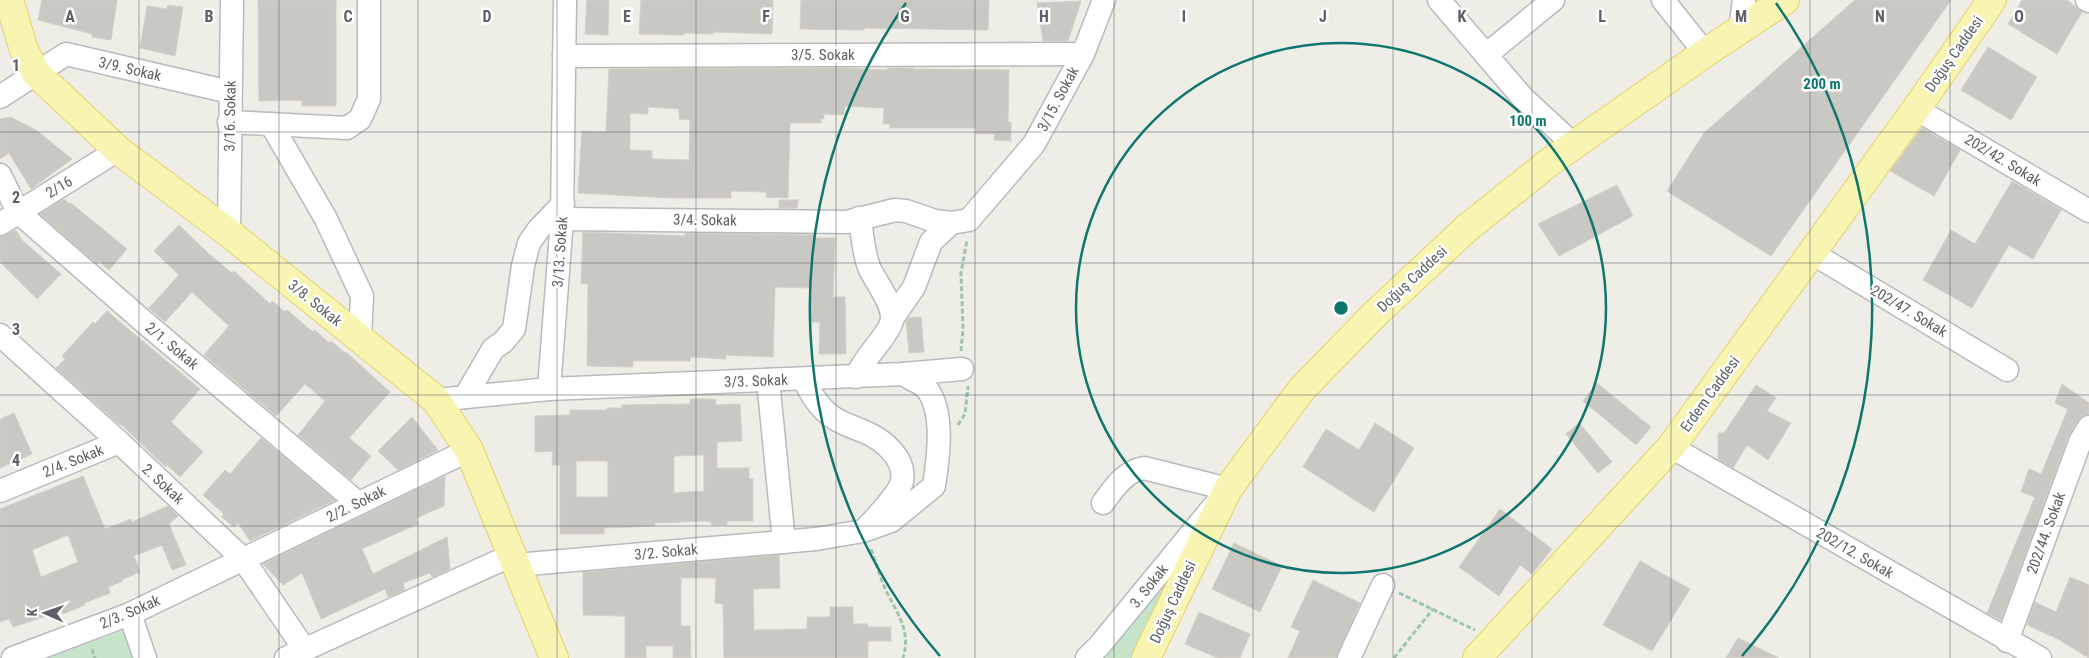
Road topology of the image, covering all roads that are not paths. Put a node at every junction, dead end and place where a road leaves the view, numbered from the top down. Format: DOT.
graph roads {
  1 [pos="9,0"];
  2 [pos="232,0"];
  3 [pos="369,0"];
  4 [pos="565,0"];
  5 [pos="1104,0"];
  6 [pos="1439,0"];
  7 [pos="1553,0"];
  8 [pos="1662,0"];
  9 [pos="1744,0"];
  10 [pos="1786,0"];
  11 [pos="1992,0"];
  12 [pos="1740,29"];
  13 [pos="1704,53"];
  14 [pos="1083,54"];
  15 [pos="1486,55"];
  16 [pos="564,56"];
  17 [pos="36,73"];
  18 [pos="230,92"];
  19 [pos="0,97"];
  20 [pos="1916,109"];
  21 [pos="230,122"];
  22 [pos="271,124"];
  23 [pos="1574,145"];
  24 [pos="118,150"];
  25 [pos="0,175"];
  26 [pos="563,211"];
  27 [pos="2089,211"];
  28 [pos="9,218"];
  29 [pos="853,220"];
  30 [pos="960,222"];
  31 [pos="228,233"];
  32 [pos="1812,252"];
  33 [pos="892,319"];
  34 [pos="0,336"];
  35 [pos="360,338"];
  36 [pos="962,369"];
  37 [pos="2007,370"];
  38 [pos="904,374"];
  39 [pos="856,376"];
  40 [pos="804,379"];
  41 [pos="768,380"];
  42 [pos="549,390"];
  43 [pos="465,398"];
  44 [pos="436,400"];
  45 [pos="2089,427"];
  46 [pos="119,442"];
  47 [pos="1671,447"];
  48 [pos="469,450"];
  49 [pos="1228,489"];
  50 [pos="0,491"];
  51 [pos="358,503"];
  52 [pos="1103,503"];
  53 [pos="856,532"];
  54 [pos="784,542"];
  55 [pos="243,559"];
  56 [pos="514,560"];
  57 [pos="1383,584"];
  58 [pos="130,614"];
  59 [pos="2007,641"];
  60 [pos="1486,649"];
  61 [pos="296,654"];
  62 [pos="13,658"];
  63 [pos="145,658"];
  64 [pos="554,658"];
  65 [pos="1087,658"];
  66 [pos="1146,658"];
  67 [pos="1349,658"];
  68 [pos="2040,658"];
  1 -- 17 [label="main road, 3/8. Sokak"];
  2 -- 18 [label="street, 3/16. Sokak"];
  3 -- 22 [label="street"];
  4 -- 16 [label="street, 3/13. Sokak"];
  5 -- 14 [label="street, 3/15. Sokak"];
  6 -- 15 [label="street"];
  7 -- 15 [label="street"];
  8 -- 13 [label="street"];
  9 -- 12 [label="street"];
  10 -- 12 [label="main road, Doğuş Caddesi"];
  11 -- 20 [label="main road, Doğuş Caddesi"];
  12 -- 13 [label="main road, Doğuş Caddesi"];
  13 -- 23 [label="main road, Doğuş Caddesi"];
  14 -- 16 [label="street, 3/5. Sokak"];
  14 -- 30 [label="street, 3/15. Sokak"];
  15 -- 23 [label="street"];
  16 -- 26 [label="street, 3/13. Sokak"];
  17 -- 18 [label="street, 3/9. Sokak"];
  17 -- 19 [label="street, 3/9. Sokak"];
  17 -- 24 [label="main road, 3/8. Sokak"];
  18 -- 21 [label="street, 3/16. Sokak"];
  20 -- 27 [label="street, 202/42. Sokak"];
  20 -- 32 [label="main road, Erdem Caddesi"];
  21 -- 22 [label="street"];
  21 -- 31 [label="street, 3/16. Sokak"];
  22 -- 35 [label="street"];
  23 -- 49 [label="main road, Doğuş Caddesi"];
  24 -- 28 [label="street, 2/16"];
  24 -- 31 [label="main road, 3/8. Sokak"];
  25 -- 28 [label="street, 2/1. Sokak"];
  26 -- 29 [label="street, 3/4. Sokak"];
  26 -- 42 [label="street, 3/13. Sokak"];
  26 -- 43 [label="street"];
  28 -- 51 [label="street, 2/1. Sokak"];
  29 -- 30 [label="street, 3/4. Sokak"];
  29 -- 33 [label="street"];
  30 -- 33 [label="street, 3/15. Sokak"];
  31 -- 35 [label="main road, 3/8. Sokak"];
  32 -- 37 [label="street, 202/47. Sokak"];
  32 -- 47 [label="main road, Erdem Caddesi"];
  33 -- 39 [label="street, 3/15. Sokak"];
  34 -- 46 [label="street, 2. Sokak"];
  35 -- 44 [label="main road, 3/8. Sokak"];
  36 -- 38 [label="street, 3/3. Sokak"];
  38 -- 39 [label="street, 3/3. Sokak"];
  38 -- 53 [label="street, 3/2. Sokak"];
  39 -- 40 [label="street, 3/3. Sokak"];
  40 -- 41 [label="street, 3/3. Sokak"];
  40 -- 53 [label="street"];
  41 -- 42 [label="street, 3/3. Sokak"];
  41 -- 54 [label="street"];
  42 -- 43 [label="street"];
  43 -- 44 [label="street"];
  44 -- 48 [label="main road, 3/8. Sokak"];
  45 -- 59 [label="street, 202/44. Sokak"];
  46 -- 50 [label="street, 2/4. Sokak"];
  46 -- 55 [label="street, 2. Sokak"];
  47 -- 59 [label="street, 202/12. Sokak"];
  47 -- 60 [label="main road, Erdem Caddesi"];
  48 -- 51 [label="street, 2/2. Sokak"];
  48 -- 56 [label="main road, 3/8. Sokak"];
  49 -- 52 [label="street"];
  49 -- 65 [label="street, 3. Sokak"];
  49 -- 66 [label="main road, Doğuş Caddesi"];
  51 -- 55 [label="street, 2/2. Sokak"];
  53 -- 54 [label="street, 3/2. Sokak"];
  54 -- 56 [label="street, 3/2. Sokak"];
  55 -- 58 [label="street, 2/3. Sokak"];
  55 -- 61 [label="street, 2. Sokak"];
  56 -- 61 [label="street, 3/2. Sokak"];
  56 -- 64 [label="main road, 3/8. Sokak"];
  57 -- 67 [label="street"];
  58 -- 62 [label="street, 2/3. Sokak"];
  58 -- 63 [label="street"];
  59 -- 68 [label="street, 202/12. Sokak"];
}
